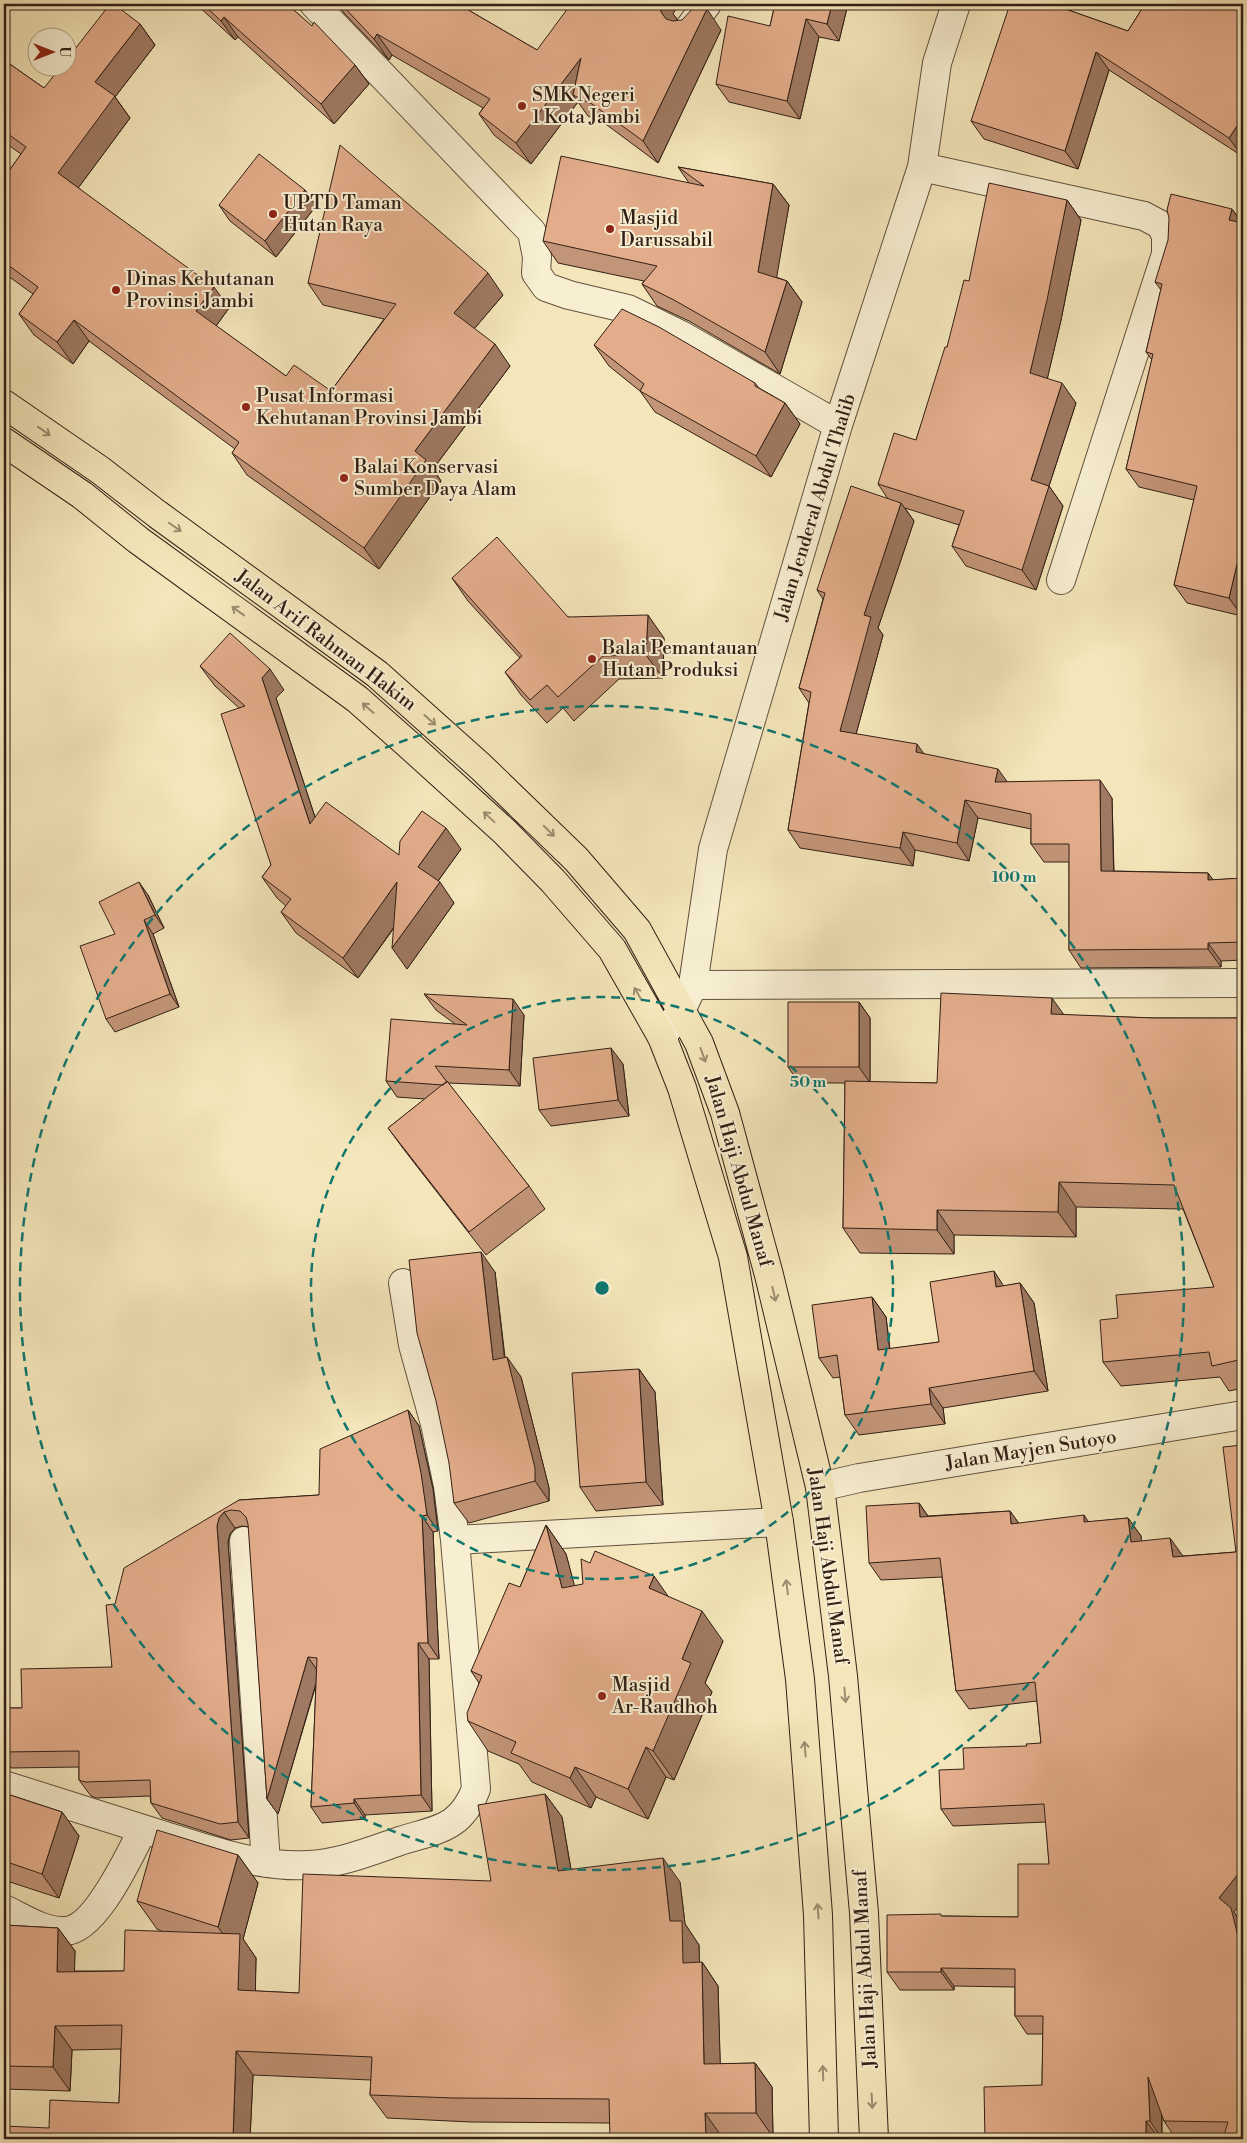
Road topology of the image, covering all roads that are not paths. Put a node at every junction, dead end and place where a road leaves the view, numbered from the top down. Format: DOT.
graph roads {
  1 [pos="314,4"];
  2 [pos="707,4"];
  3 [pos="956,4"];
  4 [pos="690,27"];
  5 [pos="922,167"];
  6 [pos="4,404"];
  7 [pos="838,425"];
  8 [pos="4,442"];
  9 [pos="1061,580"];
  10 [pos="1243,983"];
  11 [pos="693,986"];
  12 [pos="681,1011"];
  13 [pos="662,1037"];
  14 [pos="403,1283"];
  15 [pos="1243,1415"];
  16 [pos="820,1487"];
  17 [pos="779,1522"];
  18 [pos="455,1540"];
  19 [pos="244,1541"];
  20 [pos="4,1785"];
  21 [pos="143,1829"];
  22 [pos="266,1863"];
  23 [pos="4,1909"];
  24 [pos="824,2139"];
  25 [pos="874,2139"];
  1 -- 7 [label="street"];
  2 -- 4 [label="street"];
  3 -- 5 [label="street, Jalan Jenderal Abdul Thalib"];
  5 -- 7 [label="street, Jalan Jenderal Abdul Thalib"];
  5 -- 9 [label="street"];
  6 -- 12 [label="main road, Jalan Arif Rahman Hakim, one-way"];
  7 -- 11 [label="street, Jalan Jenderal Abdul Thalib"];
  13 -- 8 [label="main road, Jalan Arif Rahman Hakim, one-way"];
  10 -- 11 [label="street"];
  11 -- 12 [label="street, Jalan Jenderal Abdul Thalib"];
  12 -- 13 [label="street, Jalan Jenderal Abdul Thalib"];
  12 -- 16 [label="main road, Jalan Haji Abdul Manaf, one-way"];
  13 -- 17 [label="main road, Jalan Haji Abdul Manaf"];
  14 -- 18 [label="street"];
  15 -- 16 [label="street, Jalan Mayjen Sutoyo"];
  16 -- 25 [label="main road, Jalan Haji Abdul Manaf, one-way"];
  17 -- 18 [label="street"];
  24 -- 17 [label="main road, Jalan Haji Abdul Manaf, one-way"];
  18 -- 22 [label="street"];
  19 -- 22 [label="street"];
  20 -- 21 [label="street"];
  21 -- 22 [label="street"];
  21 -- 23 [label="street"];
}
